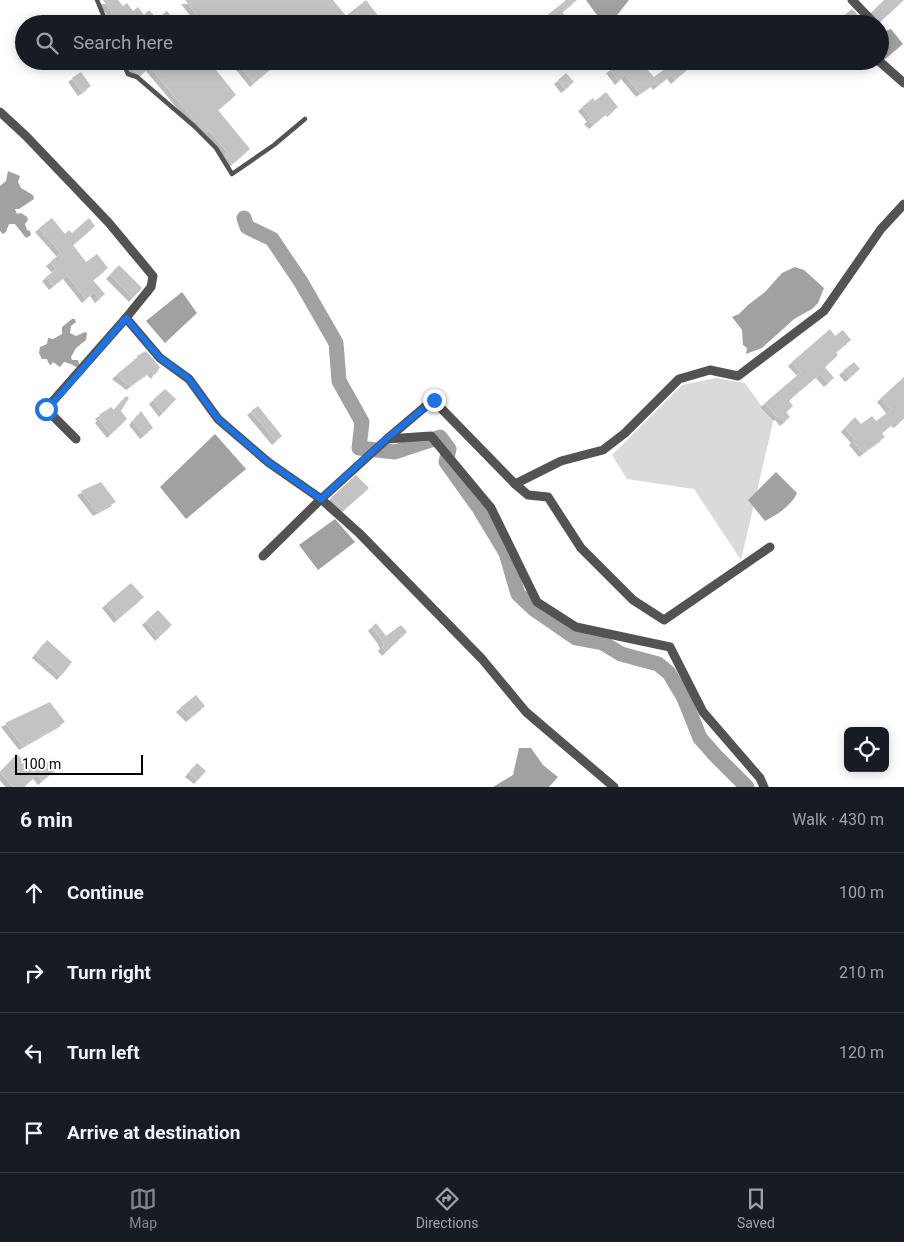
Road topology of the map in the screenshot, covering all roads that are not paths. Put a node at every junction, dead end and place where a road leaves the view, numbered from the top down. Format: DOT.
graph roads {
  1 [pos="97,0"];
  2 [pos="852,0"];
  3 [pos="103,15"];
  4 [pos="866,15"];
  5 [pos="889,69"];
  6 [pos="126,70"];
  7 [pos="904,82"];
  8 [pos="0,112"];
  9 [pos="305,118"];
  10 [pos="904,204"];
  11 [pos="126,318"];
  12 [pos="76,439"];
  13 [pos="386,439"];
  14 [pos="515,484"];
  15 [pos="321,499"];
  16 [pos="770,547"];
  17 [pos="263,556"];
  18 [pos="614,787"];
  19 [pos="764,787"];
  1 -- 3 [label="lane"];
  2 -- 4 [label="street"];
  5 -- 7 [label="street"];
  6 -- 9 [label="lane"];
  8 -- 11 [label="street"];
  10 -- 14 [label="street"];
  11 -- 12 [label="street"];
  11 -- 15 [label="street"];
  13 -- 14 [label="street"];
  13 -- 15 [label="street"];
  13 -- 19 [label="street"];
  14 -- 16 [label="street"];
  15 -- 17 [label="street"];
  15 -- 18 [label="street"];
}
